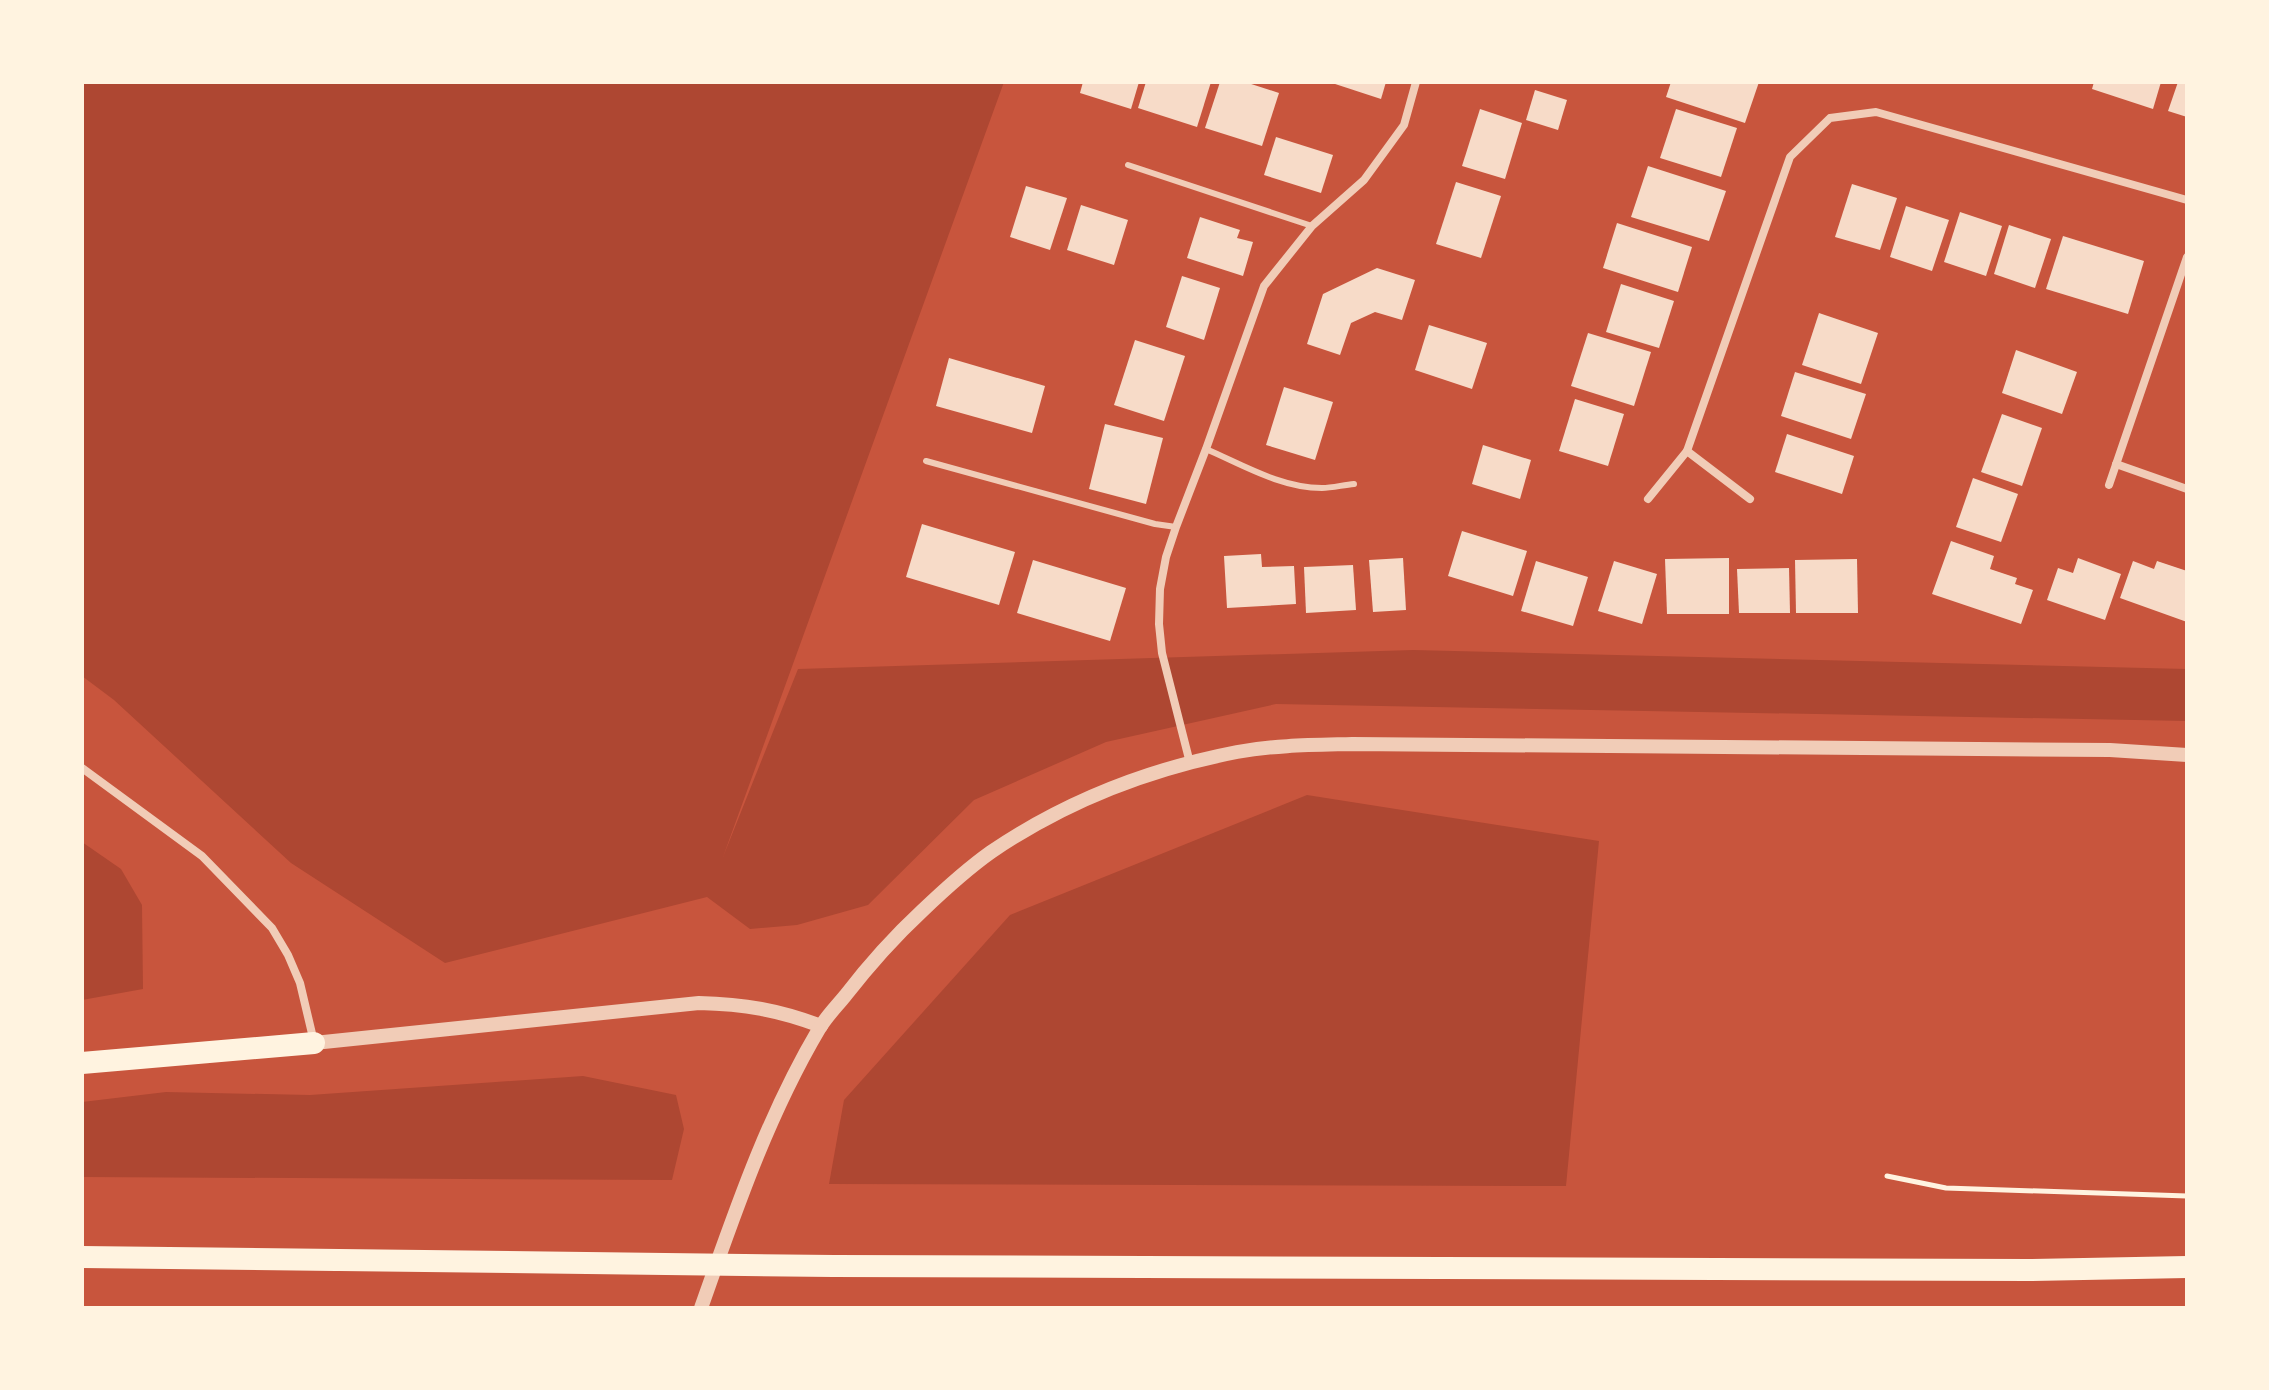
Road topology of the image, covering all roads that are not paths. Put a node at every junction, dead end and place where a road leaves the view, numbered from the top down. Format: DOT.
graph roads {
  1 [pos="1416,82"];
  2 [pos="1128,165"];
  3 [pos="2187,200"];
  4 [pos="1312,226"];
  5 [pos="2187,257"];
  6 [pos="1206,449"];
  7 [pos="1687,451"];
  8 [pos="926,461"];
  9 [pos="2116,464"];
  10 [pos="1354,484"];
  11 [pos="2109,485"];
  12 [pos="2187,489"];
  13 [pos="1648,499"];
  14 [pos="1750,499"];
  15 [pos="1176,527"];
  16 [pos="2187,755"];
  17 [pos="1190,763"];
  18 [pos="82,768"];
  19 [pos="821,1026"];
  20 [pos="314,1043"];
  21 [pos="82,1063"];
  22 [pos="82,1257"];
  23 [pos="2187,1267"];
  24 [pos="701,1308"];
  1 -- 4 [label="street"];
  2 -- 4 [label="lane"];
  3 -- 7 [label="street"];
  4 -- 6 [label="street"];
  5 -- 9 [label="street"];
  6 -- 10 [label="lane"];
  6 -- 15 [label="street"];
  7 -- 13 [label="street"];
  7 -- 14 [label="street"];
  8 -- 15 [label="lane"];
  9 -- 11 [label="street"];
  9 -- 12 [label="street"];
  15 -- 17 [label="street"];
  16 -- 17 [label="street"];
  17 -- 19 [label="street"];
  18 -- 20 [label="street"];
  19 -- 20 [label="street"];
  19 -- 24 [label="street"];
  20 -- 21 [label="highway"];
  22 -- 23 [label="highway"];
}
